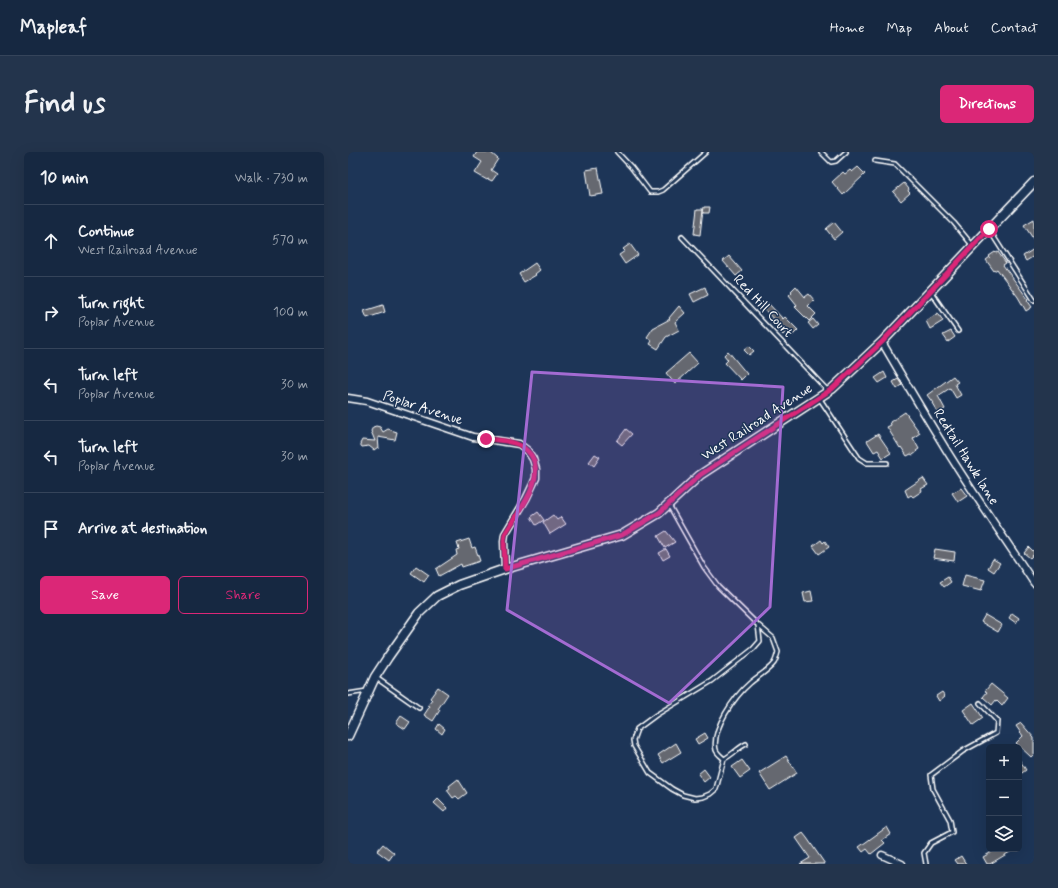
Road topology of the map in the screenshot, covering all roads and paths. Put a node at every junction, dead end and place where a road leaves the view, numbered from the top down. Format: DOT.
graph roads {
  1 [pos="617,152"];
  2 [pos="706,152"];
  3 [pos="821,152"];
  4 [pos="846,152"];
  5 [pos="875,161"];
  6 [pos="1033,184"];
  7 [pos="989,229"];
  8 [pos="682,237"];
  9 [pos="973,246"];
  10 [pos="930,290"];
  11 [pos="1034,300"];
  12 [pos="958,331"];
  13 [pos="882,342"];
  14 [pos="828,391"];
  15 [pos="819,397"];
  16 [pos="348,398"];
  17 [pos="887,463"];
  18 [pos="669,505"];
  19 [pos="505,569"];
  20 [pos="1034,584"];
  21 [pos="758,625"];
  22 [pos="375,677"];
  23 [pos="369,690"];
  24 [pos="348,694"];
  25 [pos="980,703"];
  26 [pos="419,708"];
  27 [pos="348,736"];
  28 [pos="746,744"];
  29 [pos="724,759"];
  30 [pos="882,855"];
  31 [pos="902,864"];
  32 [pos="926,864"];
  1 -- 2 [label="lane"];
  3 -- 4 [label="lane"];
  5 -- 9 [label="lane"];
  6 -- 7 [label="main road, West Railroad Avenue"];
  7 -- 9 [label="main road, West Railroad Avenue"];
  7 -- 11 [label="lane"];
  8 -- 14 [label="lane, Red Hill Court"];
  9 -- 10 [label="main road, West Railroad Avenue"];
  10 -- 12 [label="lane"];
  10 -- 13 [label="main road, West Railroad Avenue"];
  13 -- 14 [label="main road, West Railroad Avenue"];
  13 -- 20 [label="street, Redtail Hawk lane"];
  14 -- 15 [label="main road, West Railroad Avenue"];
  15 -- 17 [label="lane"];
  15 -- 18 [label="main road, West Railroad Avenue"];
  16 -- 19 [label="street, Poplar Avenue"];
  18 -- 19 [label="main road, West Railroad Avenue"];
  18 -- 21 [label="lane"];
  19 -- 22 [label="main road, West Railroad Avenue"];
  21 -- 29 [label="lane"];
  21 -- 29 [label="lane"];
  22 -- 23 [label="main road, West Railroad Avenue"];
  22 -- 26 [label="lane"];
  23 -- 24 [label="lane"];
  23 -- 27 [label="main road, West Railroad Avenue"];
  25 -- 32 [label="lane"];
  28 -- 29 [label="lane"];
  30 -- 31 [label="street"];
}
